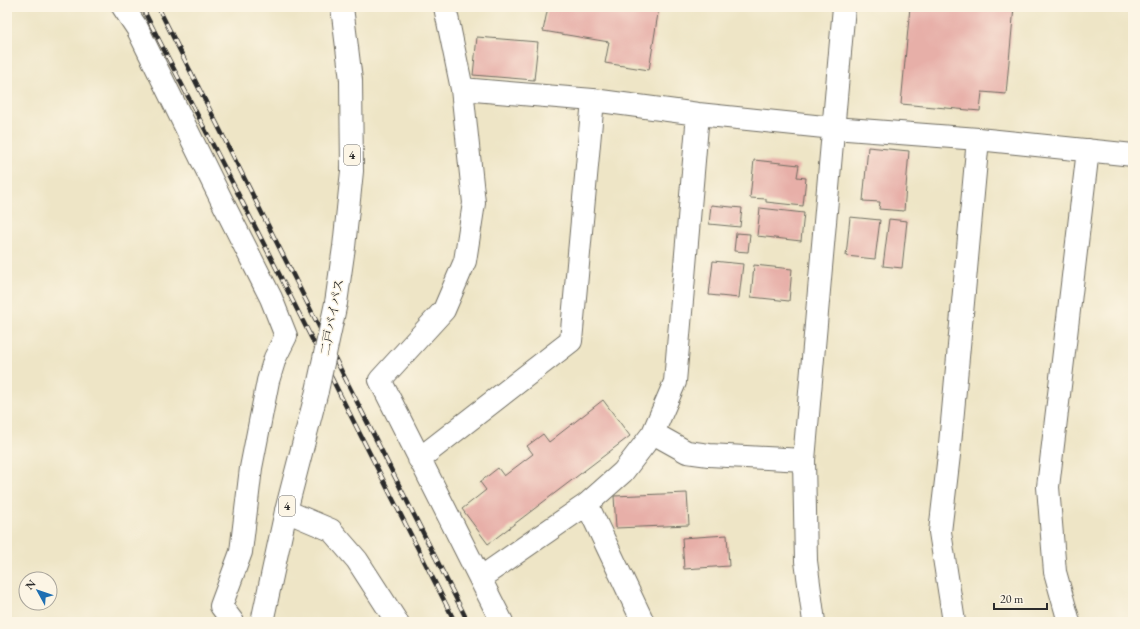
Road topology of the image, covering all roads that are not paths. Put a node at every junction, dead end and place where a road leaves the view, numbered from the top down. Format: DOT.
graph roads {
  1 [pos="123,7"];
  2 [pos="342,7"];
  3 [pos="445,7"];
  4 [pos="844,7"];
  5 [pos="462,89"];
  6 [pos="593,100"];
  7 [pos="698,114"];
  8 [pos="834,128"];
  9 [pos="978,138"];
  10 [pos="1088,150"];
  11 [pos="1133,155"];
  12 [pos="653,433"];
  13 [pos="419,459"];
  14 [pos="804,460"];
  15 [pos="587,504"];
  16 [pos="286,511"];
  17 [pos="480,578"];
  18 [pos="233,622"];
  19 [pos="262,622"];
  20 [pos="397,622"];
  21 [pos="502,622"];
  22 [pos="643,622"];
  23 [pos="814,622"];
  24 [pos="954,622"];
  25 [pos="1070,622"];
  1 -- 18 [label="main road"];
  2 -- 16 [label="main road, 二戸バイパス / 4, bridge"];
  3 -- 5 [label="main road"];
  4 -- 8 [label="main road"];
  5 -- 6 [label="main road"];
  5 -- 13 [label="main road"];
  6 -- 7 [label="main road"];
  6 -- 13 [label="main road"];
  7 -- 8 [label="main road"];
  7 -- 12 [label="main road"];
  8 -- 9 [label="main road"];
  8 -- 14 [label="main road"];
  9 -- 10 [label="main road"];
  9 -- 24 [label="main road"];
  10 -- 11 [label="main road"];
  10 -- 25 [label="main road"];
  12 -- 14 [label="main road"];
  12 -- 15 [label="main road"];
  13 -- 17 [label="main road"];
  14 -- 23 [label="main road"];
  15 -- 17 [label="main road"];
  15 -- 22 [label="main road"];
  16 -- 19 [label="main road, 二戸バイパス / 4"];
  16 -- 20 [label="main road"];
  17 -- 21 [label="main road"];
}
